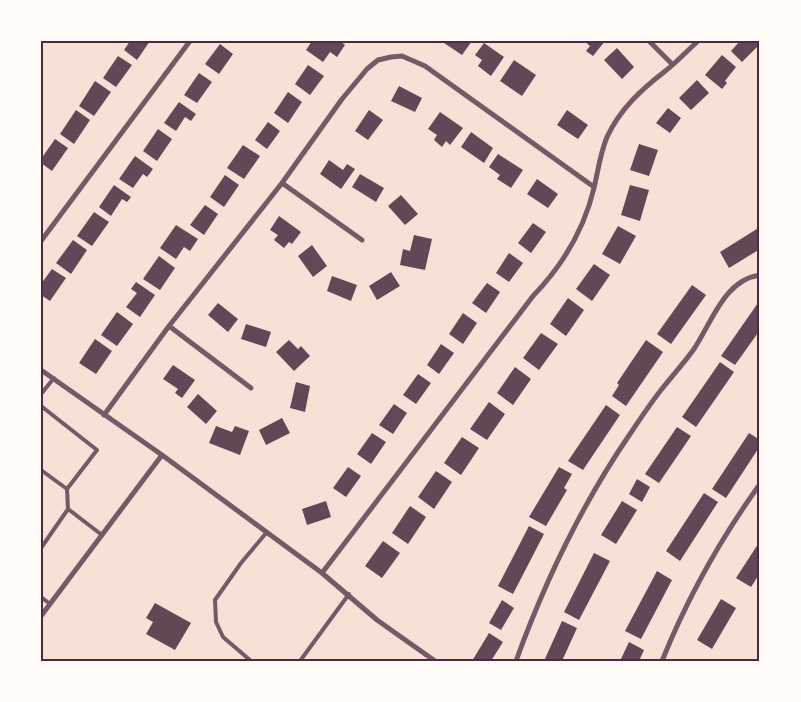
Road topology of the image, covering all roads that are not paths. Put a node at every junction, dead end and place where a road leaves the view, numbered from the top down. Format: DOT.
graph roads {
  1 [pos="190,41"];
  2 [pos="649,41"];
  3 [pos="698,41"];
  4 [pos="672,64"];
  5 [pos="282,183"];
  6 [pos="594,187"];
  7 [pos="362,240"];
  8 [pos="41,241"];
  9 [pos="760,275"];
  10 [pos="170,326"];
  11 [pos="41,370"];
  12 [pos="54,378"];
  13 [pos="251,388"];
  14 [pos="41,394"];
  15 [pos="41,406"];
  16 [pos="104,415"];
  17 [pos="162,455"];
  18 [pos="41,470"];
  19 [pos="760,484"];
  20 [pos="67,489"];
  21 [pos="68,509"];
  22 [pos="267,532"];
  23 [pos="102,535"];
  24 [pos="41,548"];
  25 [pos="322,573"];
  26 [pos="349,594"];
  27 [pos="41,597"];
  28 [pos="50,604"];
  29 [pos="41,616"];
  30 [pos="251,661"];
  31 [pos="300,661"];
  32 [pos="435,661"];
  33 [pos="516,661"];
  34 [pos="662,661"];
  1 -- 8 [label="street"];
  2 -- 4 [label="street"];
  3 -- 4 [label="street"];
  4 -- 6 [label="street"];
  5 -- 6 [label="street"];
  5 -- 7 [label="street"];
  5 -- 10 [label="street"];
  6 -- 25 [label="street"];
  9 -- 33 [label="street"];
  10 -- 13 [label="street"];
  10 -- 16 [label="street"];
  11 -- 12 [label="street"];
  12 -- 14 [label="lane"];
  12 -- 16 [label="street"];
  15 -- 20 [label="lane"];
  16 -- 17 [label="street"];
  17 -- 22 [label="street"];
  17 -- 23 [label="street"];
  18 -- 20 [label="lane"];
  19 -- 34 [label="street"];
  20 -- 21 [label="lane"];
  21 -- 23 [label="lane"];
  21 -- 24 [label="lane"];
  22 -- 25 [label="street"];
  22 -- 30 [label="lane"];
  23 -- 28 [label="street"];
  25 -- 26 [label="street"];
  26 -- 31 [label="lane"];
  26 -- 32 [label="street"];
  27 -- 28 [label="lane"];
  28 -- 29 [label="street"];
}
